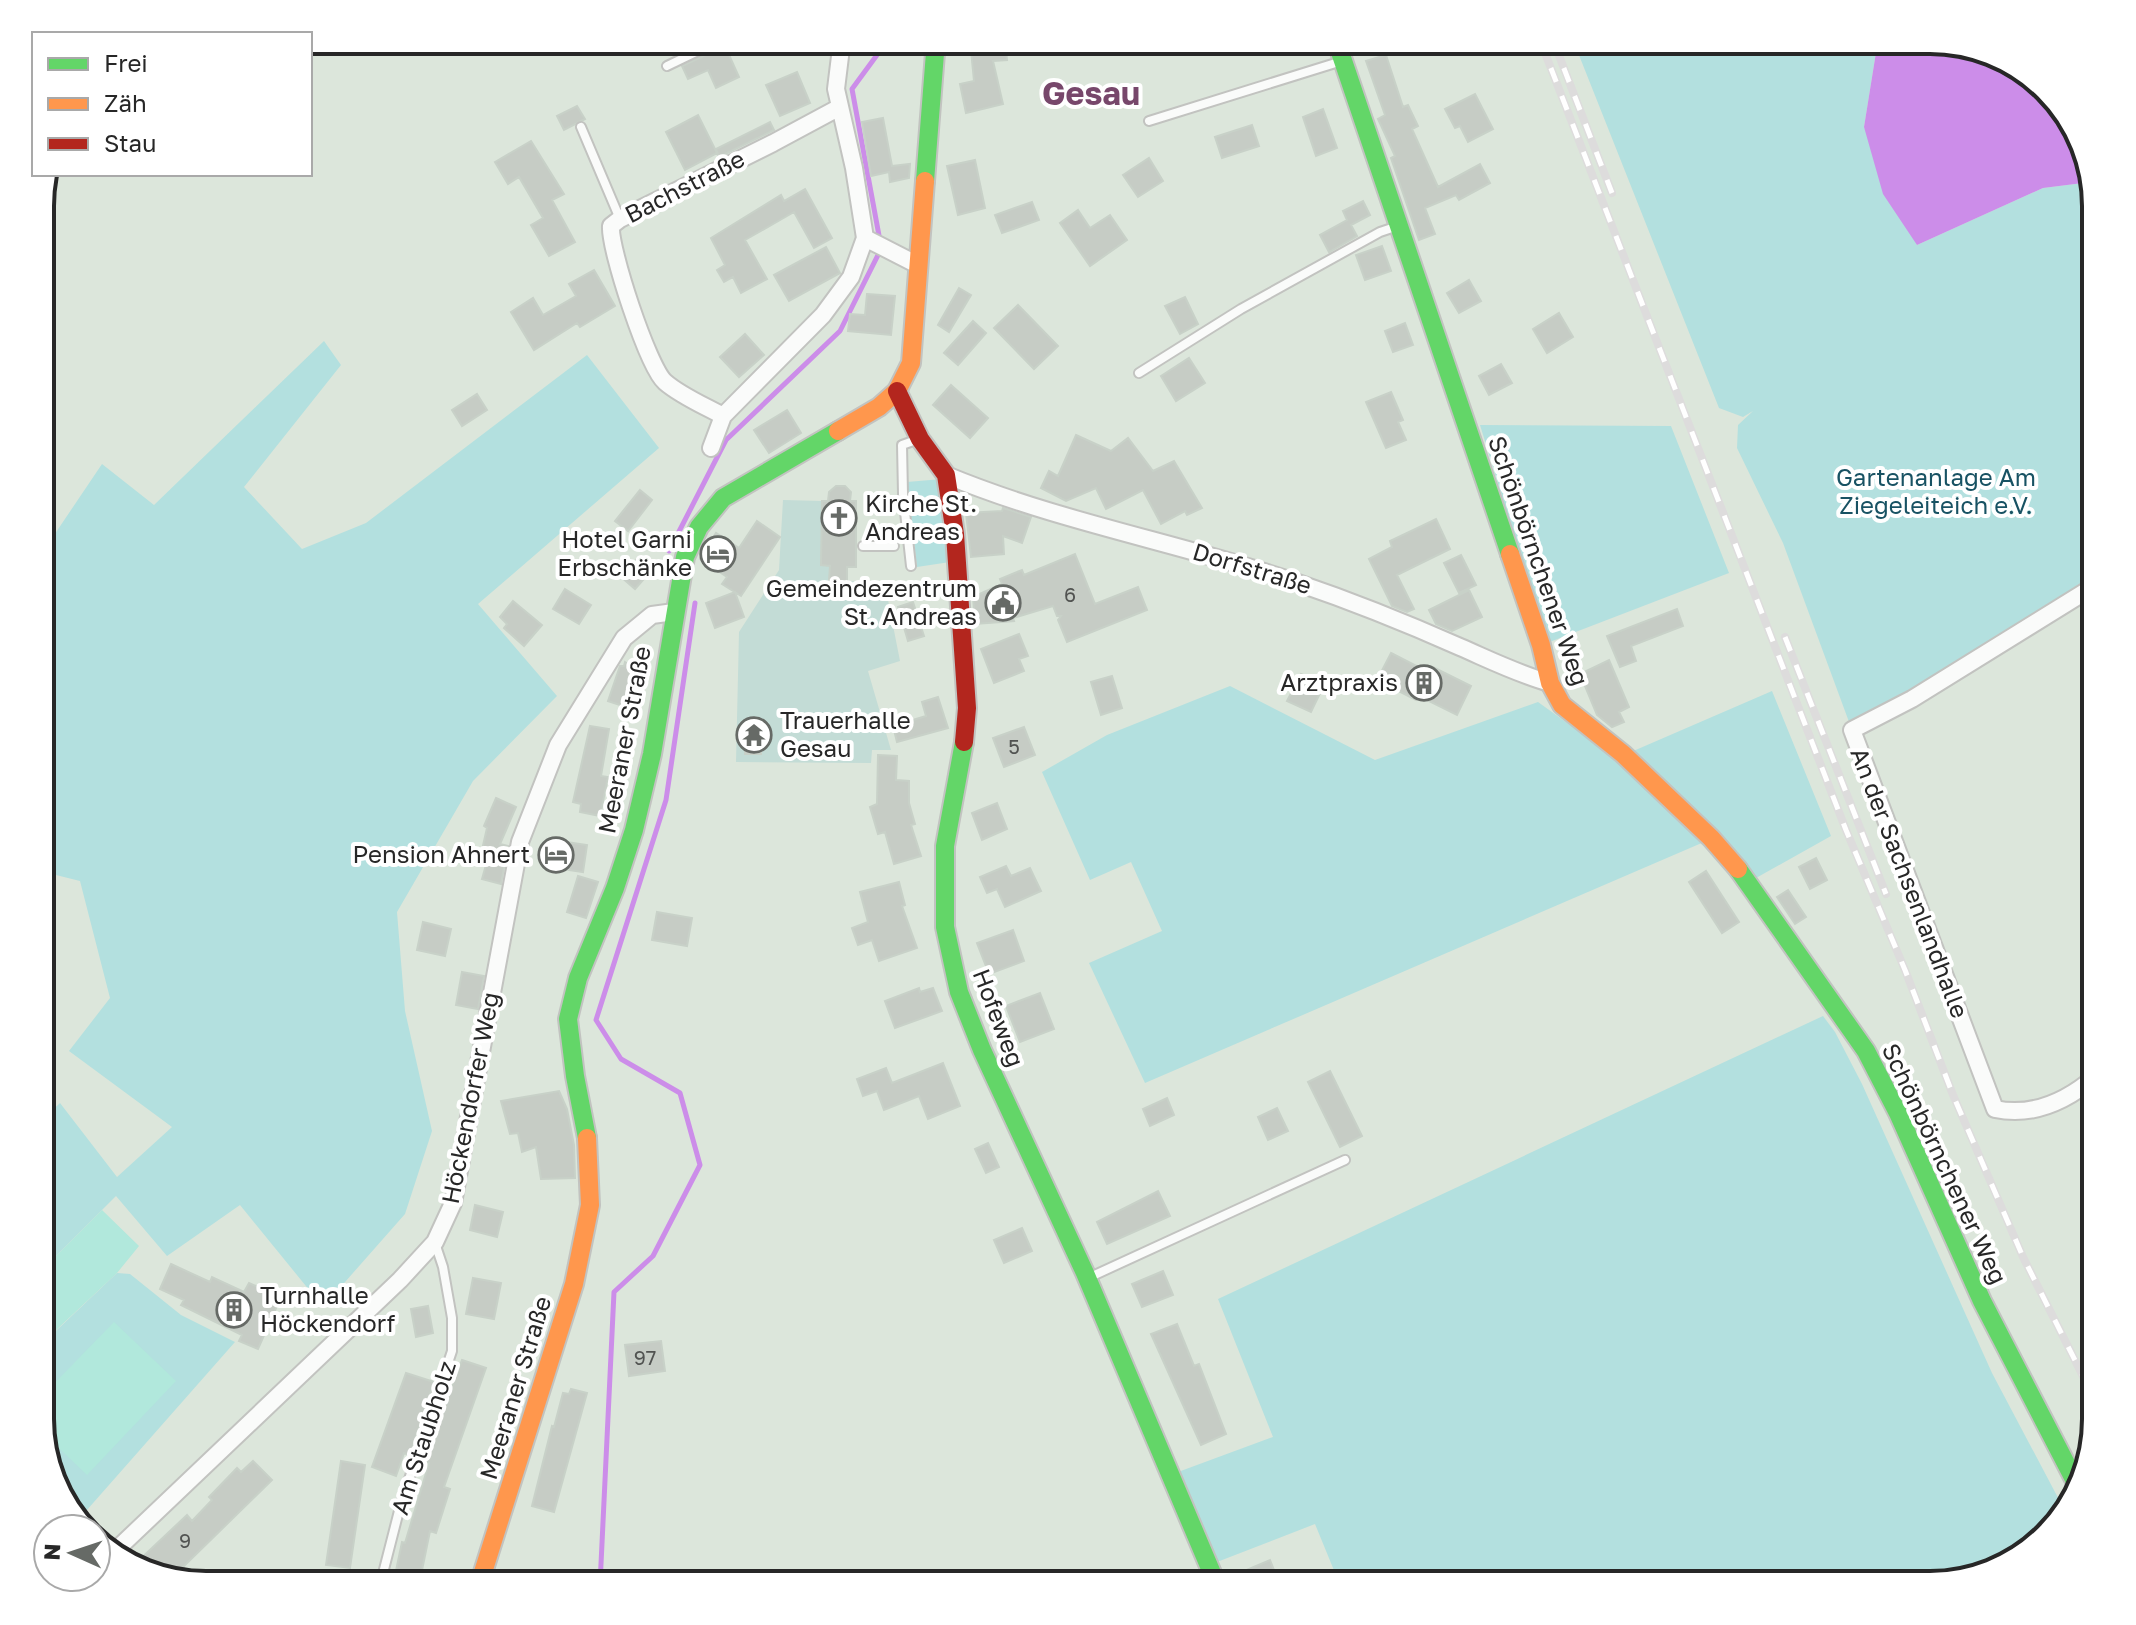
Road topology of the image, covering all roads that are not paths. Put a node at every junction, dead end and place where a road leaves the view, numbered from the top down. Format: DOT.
graph roads {
  1 [pos="692,54"];
  2 [pos="840,54"];
  3 [pos="935,54"];
  4 [pos="1341,54"];
  5 [pos="1343,61"];
  6 [pos="667,66"];
  7 [pos="840,107"];
  8 [pos="1149,121"];
  9 [pos="581,127"];
  10 [pos="620,219"];
  11 [pos="1398,226"];
  12 [pos="876,243"];
  13 [pos="918,265"];
  14 [pos="1139,373"];
  15 [pos="897,391"];
  16 [pos="723,416"];
  17 [pos="920,439"];
  18 [pos="711,448"];
  19 [pos="946,475"];
  20 [pos="863,546"];
  21 [pos="894,546"];
  22 [pos="911,566"];
  23 [pos="2082,594"];
  24 [pos="674,612"];
  25 [pos="1550,683"];
  26 [pos="2082,1089"];
  27 [pos="1345,1160"];
  28 [pos="435,1242"];
  29 [pos="1087,1278"];
  30 [pos="2071,1474"];
  31 [pos="121,1545"];
  32 [pos="384,1571"];
  33 [pos="483,1571"];
  34 [pos="1211,1571"];
  1 -- 6 [label="lane"];
  2 -- 7 [label="street"];
  3 -- 13 [label="street"];
  4 -- 5 [label="street, Schönbörnchener Weg"];
  5 -- 8 [label="lane"];
  5 -- 11 [label="street, Schönbörnchener Weg"];
  7 -- 10 [label="street, Bachstraße"];
  7 -- 12 [label="street"];
  9 -- 10 [label="lane"];
  10 -- 16 [label="street, Bachstraße"];
  11 -- 14 [label="lane"];
  11 -- 25 [label="street, Schönbörnchener Weg"];
  12 -- 13 [label="street"];
  12 -- 16 [label="street"];
  13 -- 15 [label="street"];
  15 -- 17 [label="street, Hofeweg"];
  15 -- 24 [label="street, Meeraner Straße"];
  16 -- 18 [label="street"];
  17 -- 19 [label="street, Hofeweg"];
  17 -- 22 [label="lane"];
  19 -- 25 [label="street, Dorfstraße"];
  19 -- 29 [label="street, Hofeweg"];
  20 -- 21 [label="lane"];
  23 -- 26 [label="street, An der Sachsenlandhalle"];
  24 -- 28 [label="street, Höckendorfer Weg"];
  24 -- 33 [label="street, Meeraner Straße"];
  25 -- 30 [label="street, Schönbörnchener Weg"];
  27 -- 29 [label="lane"];
  28 -- 31 [label="street, Höckendorfer Weg"];
  28 -- 32 [label="lane, Am Staubholz"];
  29 -- 34 [label="street, Hofeweg"];
}
